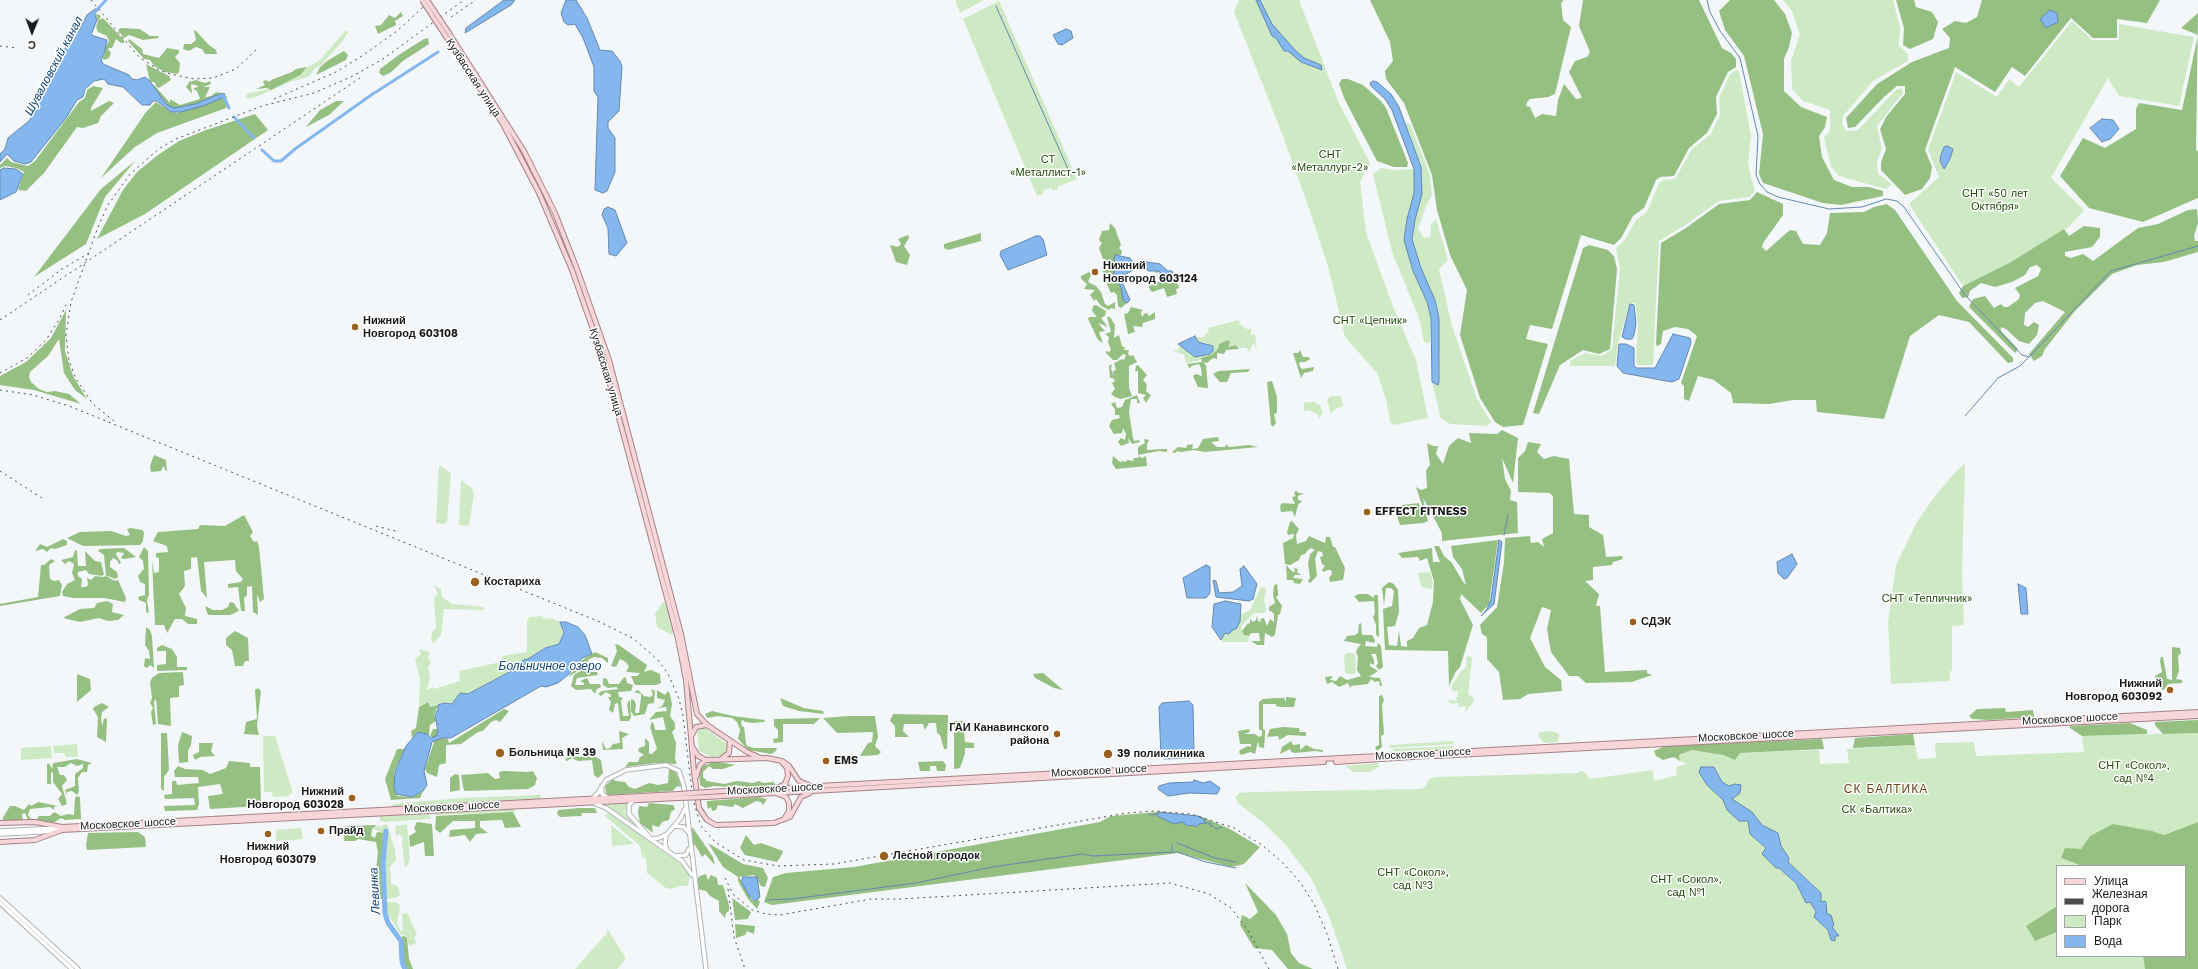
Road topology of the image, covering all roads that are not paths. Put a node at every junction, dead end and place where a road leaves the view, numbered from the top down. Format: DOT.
graph roads {
  1 [pos="422,0"];
  2 [pos="427,0"];
  3 [pos="447,34"];
  4 [pos="2198,712"];
  5 [pos="2198,716"];
  6 [pos="707,725"];
  7 [pos="691,737"];
  8 [pos="1741,738"];
  9 [pos="730,741"];
  10 [pos="692,746"];
  11 [pos="761,758"];
  12 [pos="720,759"];
  13 [pos="706,760"];
  14 [pos="780,760"];
  15 [pos="695,782"];
  16 [pos="601,786"];
  17 [pos="824,788"];
  18 [pos="770,791"];
  19 [pos="678,796"];
  20 [pos="613,798"];
  21 [pos="634,800"];
  22 [pos="591,801"];
  23 [pos="686,809"];
  24 [pos="782,821"];
  25 [pos="0,823"];
  26 [pos="674,826"];
  27 [pos="62,829"];
  28 [pos="0,831"];
  29 [pos="688,833"];
  30 [pos="0,834"];
  31 [pos="667,834"];
  32 [pos="651,839"];
  33 [pos="0,842"];
  34 [pos="690,845"];
  35 [pos="668,851"];
  36 [pos="675,856"];
  37 [pos="694,880"];
  38 [pos="0,898"];
  39 [pos="0,903"];
  40 [pos="72,969"];
  41 [pos="78,969"];
  42 [pos="706,969"];
  1 -- 3 [label="main road, bridge"];
  2 -- 3 [label="main road, bridge"];
  3 -- 6 [label="main road, Кузбасская улица"];
  3 -- 7 [label="main road, Кузбасская улица"];
  4 -- 8 [label="main road, Московское шоссе"];
  5 -- 8 [label="main road, Московское шоссе"];
  6 -- 7 [label="main road"];
  6 -- 9 [label="main road"];
  7 -- 10 [label="main road"];
  8 -- 17 [label="main road, Московское шоссе"];
  9 -- 11 [label="main road"];
  9 -- 12 [label="main road"];
  10 -- 13 [label="main road"];
  10 -- 15 [label="main road"];
  11 -- 12 [label="main road"];
  11 -- 14 [label="main road"];
  12 -- 13 [label="main road"];
  13 -- 15 [label="main road"];
  14 -- 17 [label="main road"];
  14 -- 18 [label="main road"];
  15 -- 24 [label="main road"];
  16 -- 20 [label="main road"];
  16 -- 22 [label="main road"];
  16 -- 23 [label="main road"];
  17 -- 18 [label="main road, Московское шоссе"];
  17 -- 24 [label="main road"];
  18 -- 19 [label="main road, Московское шоссе, bridge"];
  18 -- 24 [label="main road"];
  19 -- 20 [label="main road, Московское шоссе"];
  19 -- 21 [label="main road, Московское шоссе"];
  20 -- 22 [label="main road, Московское шоссе"];
  21 -- 22 [label="main road, Московское шоссе"];
  21 -- 32 [label="main road"];
  22 -- 27 [label="main road, Московское шоссе"];
  22 -- 32 [label="main road"];
  23 -- 26 [label="main road"];
  23 -- 29 [label="main road"];
  25 -- 27 [label="main road"];
  26 -- 29 [label="main road"];
  26 -- 31 [label="main road"];
  27 -- 28 [label="main road, Московское шоссе"];
  27 -- 30 [label="main road, Московское шоссе"];
  27 -- 33 [label="main road"];
  29 -- 34 [label="main road"];
  31 -- 32 [label="main road"];
  31 -- 35 [label="main road"];
  32 -- 35 [label="main road"];
  34 -- 36 [label="main road"];
  34 -- 37 [label="main road"];
  35 -- 36 [label="main road"];
  36 -- 37 [label="main road"];
  37 -- 42 [label="main road"];
  38 -- 41 [label="main road"];
  39 -- 40 [label="main road"];
}
